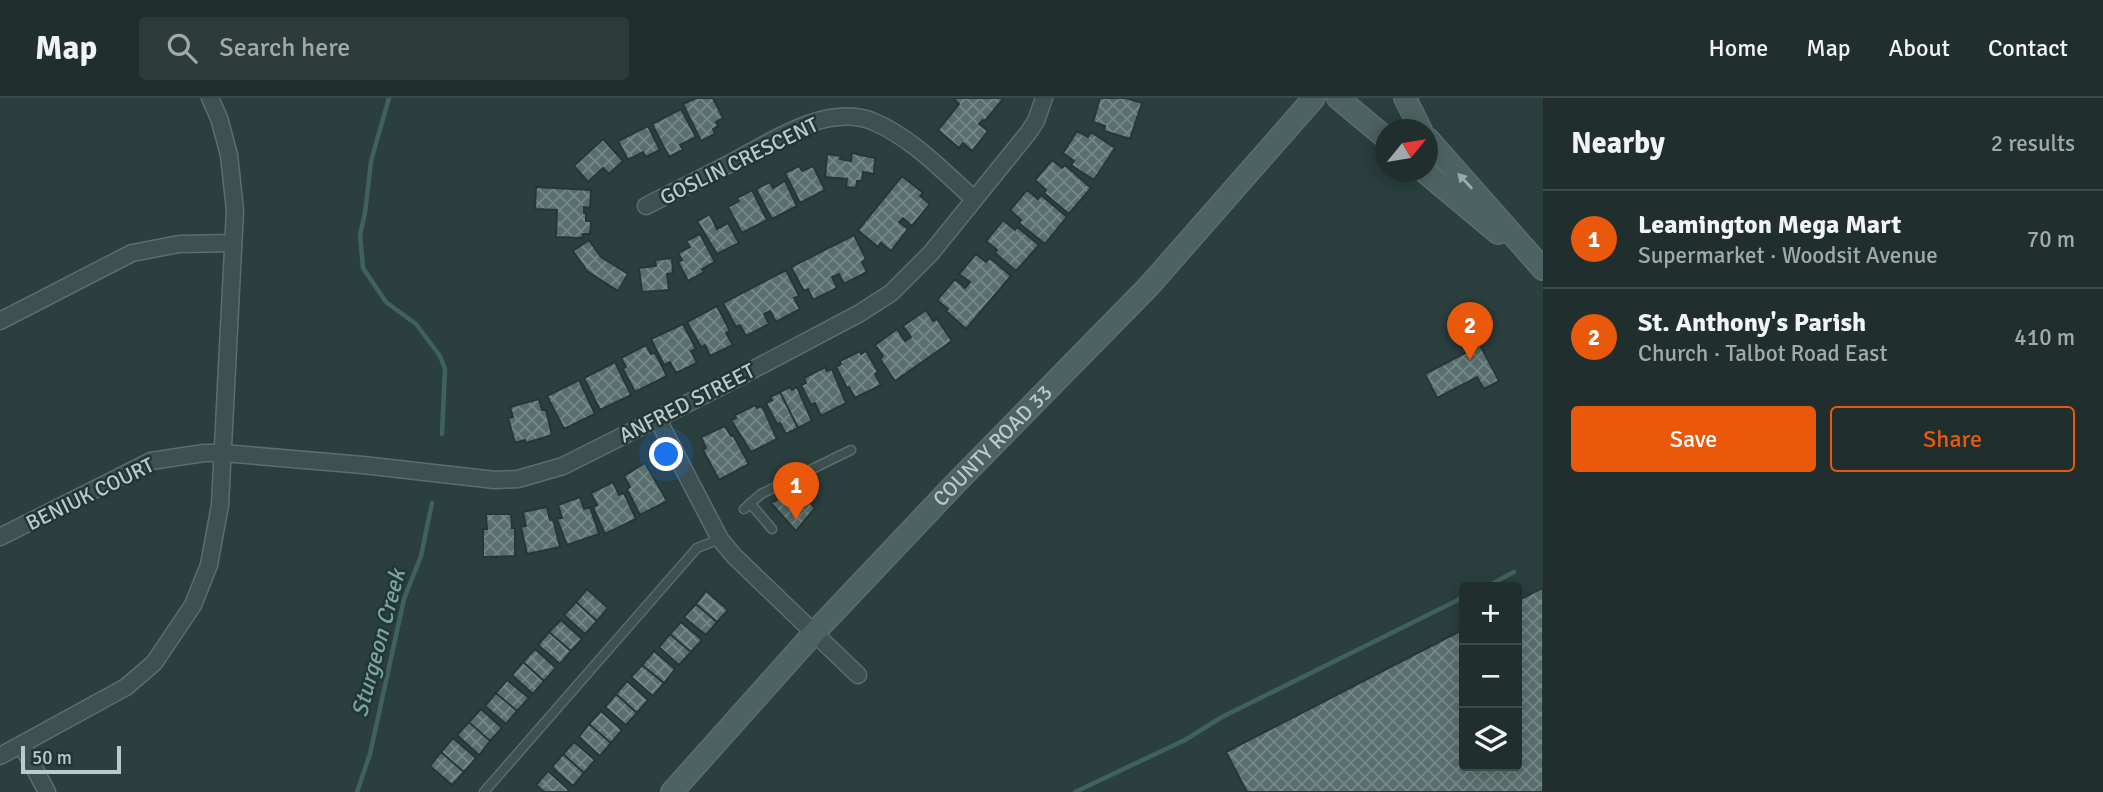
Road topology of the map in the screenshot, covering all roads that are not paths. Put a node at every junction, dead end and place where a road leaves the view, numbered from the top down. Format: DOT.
graph roads {
  1 [pos="210,98"];
  2 [pos="1044,98"];
  3 [pos="1314,98"];
  4 [pos="1338,98"];
  5 [pos="1405,98"];
  6 [pos="1416,119"];
  7 [pos="1375,129"];
  8 [pos="1438,151"];
  9 [pos="1437,182"];
  10 [pos="974,199"];
  11 [pos="646,206"];
  12 [pos="233,243"];
  13 [pos="1543,270"];
  14 [pos="0,321"];
  15 [pos="657,418"];
  16 [pos="851,450"];
  17 [pos="223,453"];
  18 [pos="772,529"];
  19 [pos="0,537"];
  20 [pos="720,539"];
  21 [pos="814,633"];
  22 [pos="858,675"];
  23 [pos="22,745"];
  24 [pos="0,756"];
  25 [pos="47,792"];
  26 [pos="484,792"];
  27 [pos="672,792"];
  1 -- 12 [label="street"];
  2 -- 10 [label="street, ANFRED STREET"];
  3 -- 21 [label="main road, COUNTY ROAD 33"];
  4 -- 7 [label="main road"];
  5 -- 6 [label="main road"];
  13 -- 8 [label="main road, one-way"];
  9 -- 13 [label="main road"];
  10 -- 11 [label="street, GOSLIN CRESCENT"];
  10 -- 15 [label="street, ANFRED STREET"];
  12 -- 14 [label="street"];
  12 -- 17 [label="street"];
  15 -- 17 [label="street, ANFRED STREET"];
  15 -- 20 [label="street"];
  16 -- 18 [label="lane"];
  17 -- 19 [label="street, BENIUK COURT"];
  17 -- 23 [label="street"];
  20 -- 21 [label="street"];
  20 -- 26 [label="lane"];
  21 -- 22 [label="street"];
  21 -- 27 [label="main road, COUNTY ROAD 33"];
  23 -- 24 [label="street"];
  23 -- 25 [label="street"];
}
